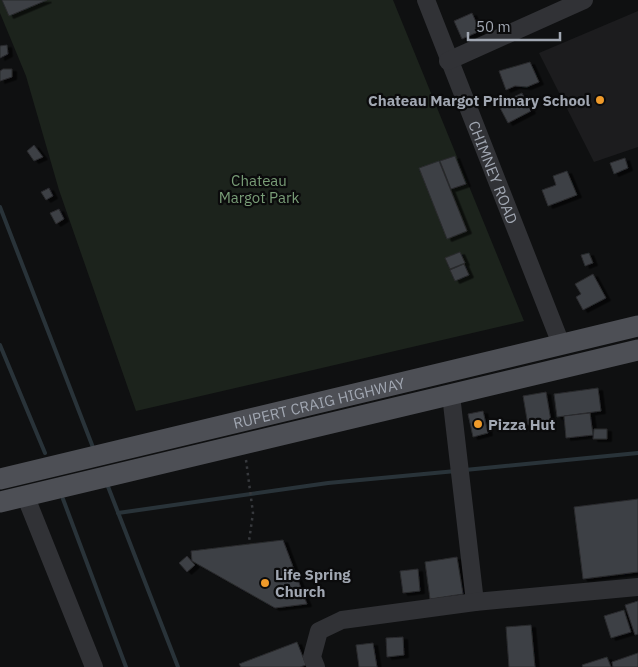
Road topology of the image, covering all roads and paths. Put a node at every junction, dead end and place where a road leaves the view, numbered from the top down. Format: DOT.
graph roads {
  1 [pos="426,0"];
  2 [pos="575,2"];
  3 [pos="448,61"];
  4 [pos="638,326"];
  5 [pos="561,344"];
  6 [pos="638,350"];
  7 [pos="452,395"];
  8 [pos="123,462"];
  9 [pos="248,475"];
  10 [pos="0,479"];
  11 [pos="25,495"];
  12 [pos="0,502"];
  13 [pos="250,541"];
  14 [pos="638,588"];
  15 [pos="475,602"];
  16 [pos="94,667"];
  17 [pos="316,667"];
  1 -- 3 [label="street, CHIMNEY ROAD"];
  2 -- 3 [label="street"];
  3 -- 5 [label="street, CHIMNEY ROAD"];
  4 -- 5 [label="main road, RUPERT CRAIG HIGHWAY"];
  5 -- 8 [label="main road, RUPERT CRAIG HIGHWAY"];
  6 -- 7 [label="main road, RUPERT CRAIG HIGHWAY"];
  7 -- 8 [label="main road, RUPERT CRAIG HIGHWAY"];
  7 -- 15 [label="street"];
  8 -- 10 [label="main road, RUPERT CRAIG HIGHWAY"];
  8 -- 11 [label="main road, RUPERT CRAIG HIGHWAY"];
  9 -- 13 [label="path"];
  11 -- 12 [label="main road, RUPERT CRAIG HIGHWAY"];
  11 -- 16 [label="street"];
  14 -- 15 [label="street"];
  15 -- 17 [label="street"];
}
